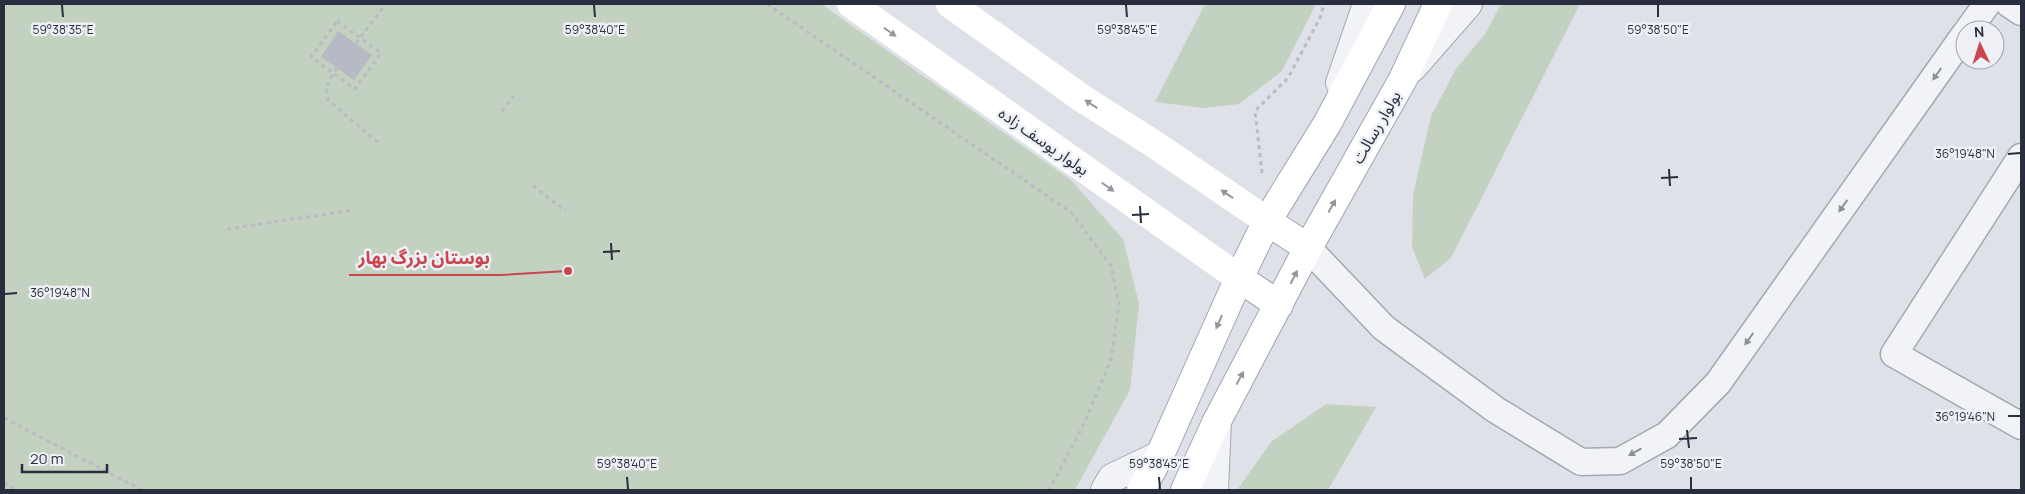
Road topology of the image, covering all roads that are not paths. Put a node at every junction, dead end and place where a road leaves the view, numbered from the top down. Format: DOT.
graph roads {
  1 [pos="851,4"];
  2 [pos="950,4"];
  3 [pos="1367,4"];
  4 [pos="1391,4"];
  5 [pos="1438,4"];
  6 [pos="1468,4"];
  7 [pos="1986,4"];
  8 [pos="2009,4"];
  9 [pos="2021,12"];
  10 [pos="1975,20"];
  11 [pos="1955,48"];
  12 [pos="1403,79"];
  13 [pos="1327,124"];
  14 [pos="2021,157"];
  15 [pos="1267,221"];
  16 [pos="1308,248"];
  17 [pos="1239,278"];
  18 [pos="1279,305"];
  19 [pos="1217,421"];
  20 [pos="2021,426"];
  21 [pos="1160,455"];
  22 [pos="1105,490"];
  23 [pos="1141,490"];
  24 [pos="1185,490"];
  25 [pos="1214,490"];
  1 -- 17 [label="main road, بولوار یوسف زاده, one-way"];
  15 -- 2 [label="main road, one-way"];
  3 -- 13 [label="street"];
  4 -- 13 [label="main road"];
  5 -- 12 [label="main road, بولوار رسالت"];
  6 -- 12 [label="street"];
  7 -- 10 [label="street"];
  8 -- 9 [label="street"];
  11 -- 16 [label="street, one-way"];
  16 -- 12 [label="main road, بولوار رسالت, one-way"];
  13 -- 15 [label="main road"];
  14 -- 20 [label="street"];
  15 -- 16 [label="main road"];
  15 -- 17 [label="main road"];
  18 -- 16 [label="main road, بولوار رسالت, one-way"];
  17 -- 18 [label="main road, بولوار یوسف زاده"];
  17 -- 21 [label="main road, one-way"];
  19 -- 18 [label="main road, one-way"];
  19 -- 24 [label="main road"];
  19 -- 25 [label="street"];
  21 -- 22 [label="street"];
  21 -- 23 [label="main road"];
}
